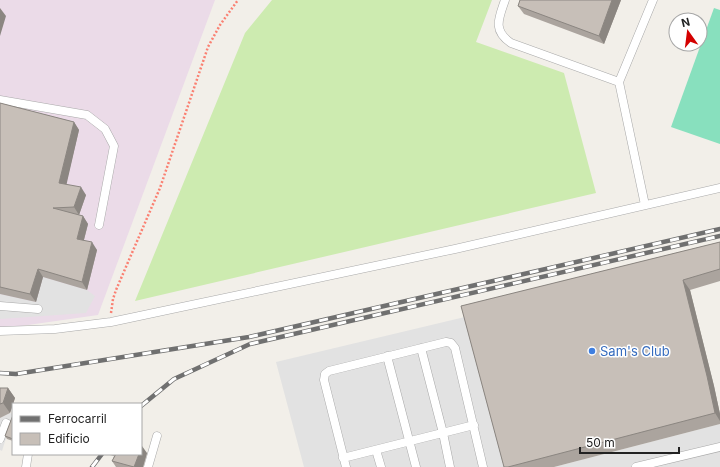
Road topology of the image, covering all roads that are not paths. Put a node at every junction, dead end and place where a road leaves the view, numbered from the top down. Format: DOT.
graph roads {
  1 [pos="506,0"];
  2 [pos="654,0"];
  3 [pos="619,82"];
  4 [pos="0,100"];
  5 [pos="720,188"];
  6 [pos="645,205"];
  7 [pos="99,225"];
  8 [pos="0,306"];
  9 [pos="38,309"];
  10 [pos="0,331"];
  11 [pos="421,348"];
  12 [pos="388,356"];
  13 [pos="474,425"];
  14 [pos="12,426"];
  15 [pos="443,433"];
  16 [pos="157,436"];
  17 [pos="0,438"];
  18 [pos="410,442"];
  19 [pos="720,447"];
  20 [pos="376,450"];
  21 [pos="28,455"];
  22 [pos="343,458"];
  23 [pos="26,467"];
  24 [pos="148,467"];
  25 [pos="346,467"];
  26 [pos="381,467"];
  27 [pos="416,467"];
  28 [pos="450,467"];
  29 [pos="483,467"];
  30 [pos="636,467"];
  1 -- 3 [label="lane"];
  2 -- 3 [label="lane"];
  3 -- 6 [label="lane"];
  4 -- 7 [label="lane"];
  5 -- 6 [label="lane"];
  6 -- 10 [label="lane"];
  8 -- 9 [label="lane"];
  11 -- 12 [label="lane"];
  11 -- 13 [label="lane"];
  11 -- 15 [label="lane"];
  12 -- 18 [label="lane"];
  12 -- 22 [label="lane"];
  13 -- 15 [label="lane"];
  13 -- 29 [label="lane"];
  14 -- 17 [label="lane"];
  15 -- 18 [label="lane"];
  15 -- 28 [label="lane"];
  16 -- 24 [label="lane"];
  18 -- 20 [label="lane"];
  18 -- 27 [label="lane"];
  19 -- 30 [label="lane"];
  20 -- 22 [label="lane"];
  20 -- 26 [label="lane"];
  21 -- 23 [label="lane"];
  22 -- 25 [label="lane"];
}
